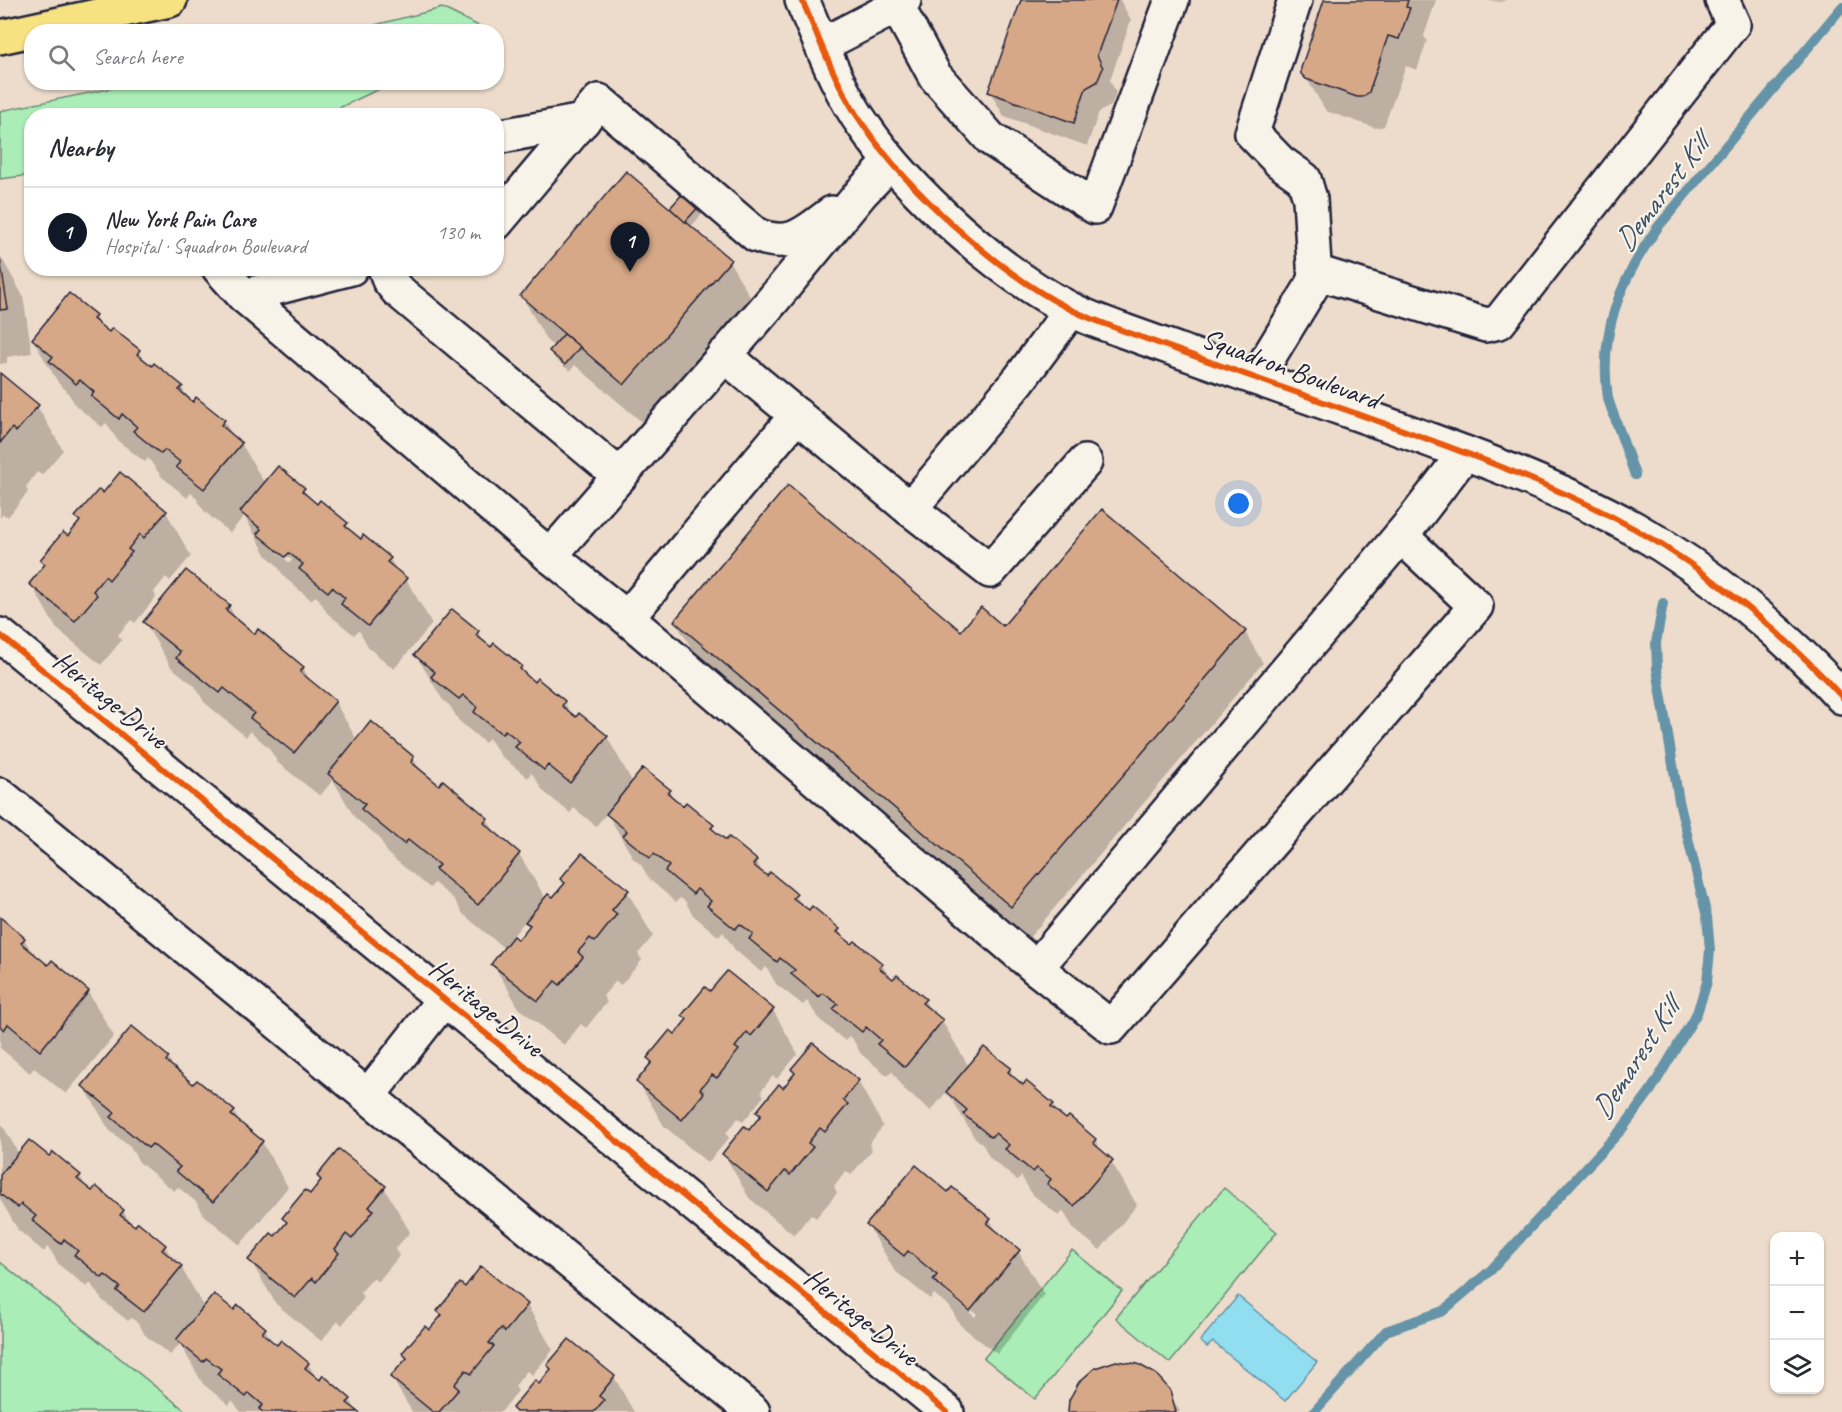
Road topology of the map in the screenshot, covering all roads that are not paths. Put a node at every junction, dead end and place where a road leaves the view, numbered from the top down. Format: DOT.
graph roads {
  1 [pos="170,0"];
  2 [pos="802,0"];
  3 [pos="1172,0"];
  4 [pos="1295,0"];
  5 [pos="1722,0"];
  6 [pos="901,3"];
  7 [pos="60,24"];
  8 [pos="24,32"];
  9 [pos="0,37"];
  10 [pos="822,45"];
  11 [pos="591,111"];
  12 [pos="504,135"];
  13 [pos="891,162"];
  14 [pos="862,192"];
  15 [pos="504,214"];
  16 [pos="226,276"];
  17 [pos="320,276"];
  18 [pos="388,276"];
  19 [pos="1315,281"];
  20 [pos="244,296"];
  21 [pos="1071,310"];
  22 [pos="724,355"];
  23 [pos="1256,378"];
  24 [pos="797,415"];
  25 [pos="1465,453"];
  26 [pos="1085,462"];
  27 [pos="620,476"];
  28 [pos="910,508"];
  29 [pos="1401,536"];
  30 [pos="550,556"];
  31 [pos="627,618"];
  32 [pos="0,635"];
  33 [pos="1842,696"];
  34 [pos="0,795"];
  35 [pos="1036,968"];
  36 [pos="444,999"];
  37 [pos="368,1096"];
  38 [pos="753,1412"];
  39 [pos="946,1412"];
  1 -- 7 [label="main road"];
  2 -- 10 [label="street, Squadron Boulevard"];
  3 -- 6 [label="street"];
  4 -- 19 [label="street"];
  5 -- 19 [label="street"];
  6 -- 10 [label="street"];
  8 -- 9 [label="main road"];
  10 -- 13 [label="street, Squadron Boulevard"];
  11 -- 12 [label="street"];
  11 -- 14 [label="street"];
  11 -- 15 [label="street"];
  13 -- 14 [label="street"];
  13 -- 21 [label="street, Squadron Boulevard"];
  14 -- 22 [label="street"];
  16 -- 20 [label="street"];
  17 -- 20 [label="street"];
  18 -- 27 [label="street"];
  19 -- 23 [label="street"];
  20 -- 30 [label="street"];
  21 -- 23 [label="street, Squadron Boulevard"];
  21 -- 28 [label="street"];
  22 -- 24 [label="street"];
  22 -- 27 [label="street"];
  23 -- 25 [label="street, Squadron Boulevard"];
  24 -- 28 [label="street"];
  24 -- 31 [label="street"];
  25 -- 29 [label="street"];
  25 -- 33 [label="street, Squadron Boulevard"];
  26 -- 28 [label="street"];
  27 -- 30 [label="street"];
  29 -- 35 [label="street"];
  29 -- 35 [label="street"];
  30 -- 31 [label="street"];
  31 -- 35 [label="street"];
  32 -- 36 [label="street, Heritage Drive"];
  34 -- 37 [label="street"];
  36 -- 37 [label="street"];
  36 -- 39 [label="street, Heritage Drive"];
  37 -- 38 [label="street"];
}
